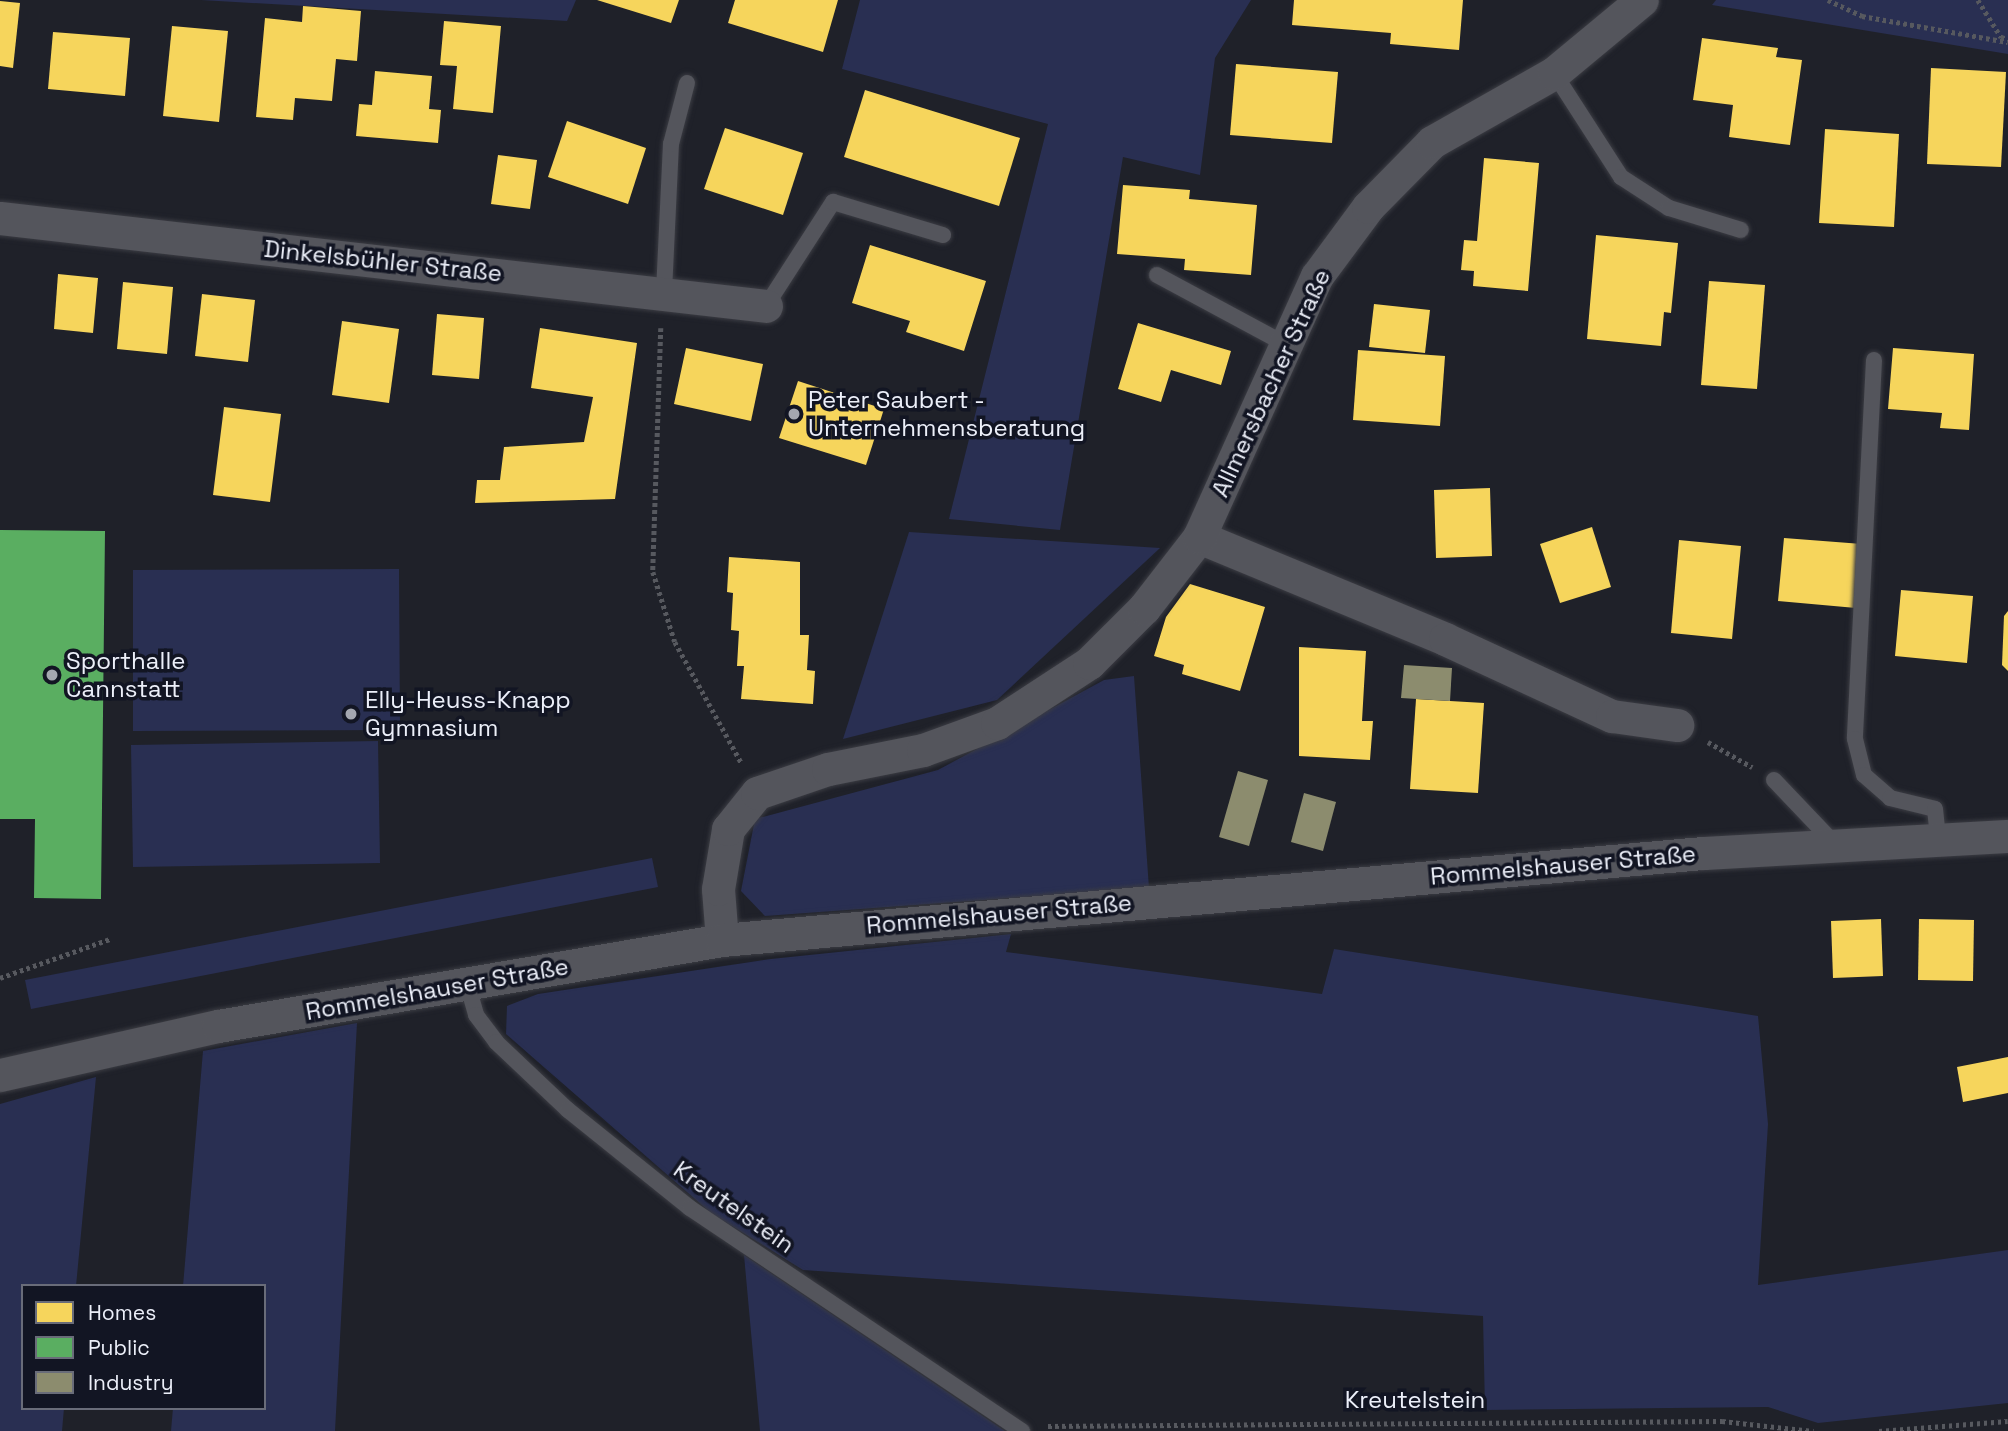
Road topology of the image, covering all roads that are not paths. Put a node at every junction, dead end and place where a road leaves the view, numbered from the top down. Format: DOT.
graph roads {
  1 [pos="1642,0"];
  2 [pos="1554,73"];
  3 [pos="687,83"];
  4 [pos="0,218"];
  5 [pos="1741,230"];
  6 [pos="943,235"];
  7 [pos="1157,275"];
  8 [pos="664,292"];
  9 [pos="766,306"];
  10 [pos="1285,344"];
  11 [pos="1874,360"];
  12 [pos="1199,537"];
  13 [pos="1677,725"];
  14 [pos="1774,780"];
  15 [pos="2008,836"];
  16 [pos="1938,840"];
  17 [pos="1835,845"];
  18 [pos="722,940"];
  19 [pos="467,984"];
  20 [pos="0,1076"];
  21 [pos="1019,1429"];
  1 -- 2 [label="street, Allmersbacher Straße"];
  2 -- 5 [label="lane"];
  2 -- 10 [label="street, Allmersbacher Straße"];
  3 -- 8 [label="lane"];
  4 -- 8 [label="street, Dinkelsbühler Straße"];
  6 -- 9 [label="lane"];
  7 -- 10 [label="lane"];
  8 -- 9 [label="street, Dinkelsbühler Straße"];
  10 -- 12 [label="street, Allmersbacher Straße"];
  11 -- 16 [label="lane"];
  12 -- 13 [label="street"];
  12 -- 18 [label="street, Allmersbacher Straße"];
  14 -- 17 [label="lane"];
  15 -- 16 [label="street, Rommelshauser Straße"];
  16 -- 17 [label="street, Rommelshauser Straße"];
  17 -- 18 [label="street, Rommelshauser Straße"];
  18 -- 19 [label="street, Rommelshauser Straße"];
  19 -- 20 [label="street, Rommelshauser Straße"];
  19 -- 21 [label="lane, Kreutelstein"];
}
